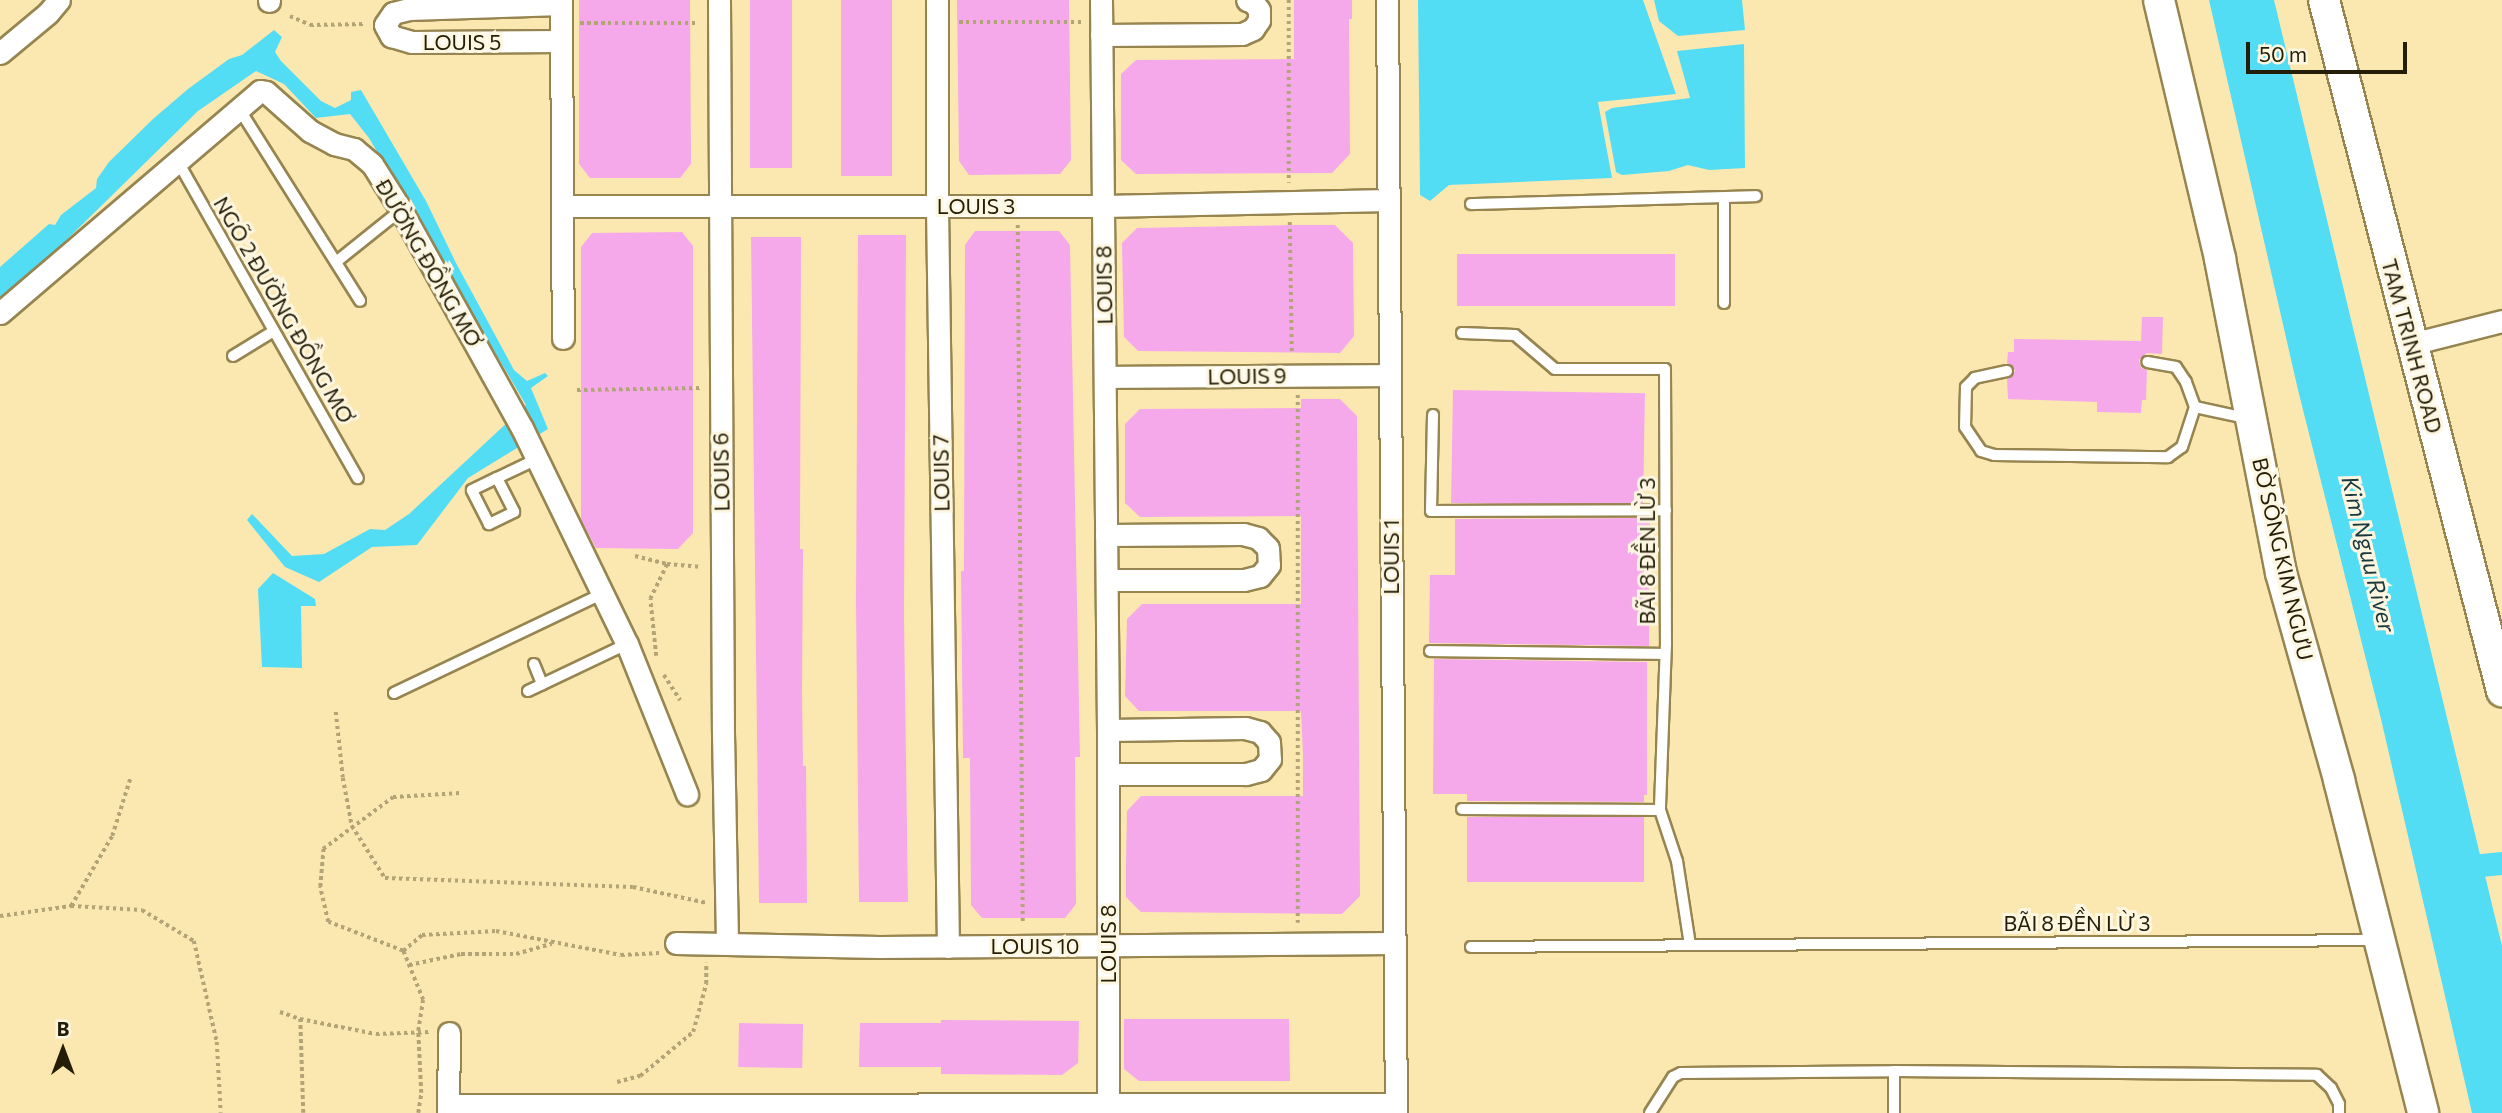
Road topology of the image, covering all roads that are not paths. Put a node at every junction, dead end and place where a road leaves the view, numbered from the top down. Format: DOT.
graph roads {
  1 [pos="59,0"];
  2 [pos="719,0"];
  3 [pos="937,0"];
  4 [pos="1101,0"];
  5 [pos="1247,0"];
  6 [pos="1387,0"];
  7 [pos="2159,0"];
  8 [pos="2324,0"];
  9 [pos="561,2"];
  10 [pos="1101,34"];
  11 [pos="561,41"];
  12 [pos="0,53"];
  13 [pos="238,107"];
  14 [pos="177,160"];
  15 [pos="1756,196"];
  16 [pos="1724,199"];
  17 [pos="1389,200"];
  18 [pos="1471,204"];
  19 [pos="563,206"];
  20 [pos="718,206"];
  21 [pos="937,206"];
  22 [pos="1103,206"];
  23 [pos="401,210"];
  24 [pos="336,262"];
  25 [pos="360,301"];
  26 [pos="1724,303"];
  27 [pos="0,313"];
  28 [pos="2502,321"];
  29 [pos="272,332"];
  30 [pos="1462,333"];
  31 [pos="564,338"];
  32 [pos="2411,344"];
  33 [pos="233,356"];
  34 [pos="2147,362"];
  35 [pos="2007,371"];
  36 [pos="1390,375"];
  37 [pos="1105,377"];
  38 [pos="2195,407"];
  39 [pos="1433,415"];
  40 [pos="2251,420"];
  41 [pos="537,459"];
  42 [pos="358,478"];
  43 [pos="497,478"];
  44 [pos="1666,510"];
  45 [pos="1106,535"];
  46 [pos="1107,580"];
  47 [pos="602,594"];
  48 [pos="627,644"];
  49 [pos="1430,651"];
  50 [pos="1665,654"];
  51 [pos="534,664"];
  52 [pos="542,684"];
  53 [pos="528,691"];
  54 [pos="2502,691"];
  55 [pos="394,693"];
  56 [pos="1108,730"];
  57 [pos="1108,774"];
  58 [pos="687,794"];
  59 [pos="1462,809"];
  60 [pos="1660,810"];
  61 [pos="2380,940"];
  62 [pos="676,943"];
  63 [pos="717,943"];
  64 [pos="1395,943"];
  65 [pos="1109,946"];
  66 [pos="1690,946"];
  67 [pos="948,947"];
  68 [pos="1471,947"];
  69 [pos="449,1033"];
  70 [pos="1894,1071"];
  71 [pos="448,1109"];
  72 [pos="1108,1109"];
  73 [pos="1396,1109"];
  74 [pos="1650,1113"];
  75 [pos="1894,1113"];
  76 [pos="2339,1113"];
  77 [pos="2424,1113"];
  1 -- 12 [label="street"];
  2 -- 20 [label="street, LOUIS 6"];
  3 -- 21 [label="street, LOUIS 7"];
  4 -- 10 [label="street, LOUIS 8"];
  5 -- 10 [label="street"];
  6 -- 17 [label="street, LOUIS 1"];
  7 -- 40 [label="street, BỜ SÔNG KIM NGƯU"];
  8 -- 32 [label="street, TAM TRINH ROAD"];
  9 -- 11 [label="street, LOUIS 5"];
  9 -- 11 [label="street, LOUIS 5"];
  10 -- 22 [label="street, LOUIS 8"];
  11 -- 19 [label="street, LOUIS 5"];
  13 -- 14 [label="street, ĐƯỜNG ĐỒNG MƠ"];
  13 -- 23 [label="street, ĐƯỜNG ĐỒNG MƠ"];
  13 -- 24 [label="lane"];
  14 -- 27 [label="street, ĐƯỜNG ĐỒNG MƠ"];
  14 -- 29 [label="lane, NGÕ 2 ĐƯỜNG ĐỒNG MƠ"];
  15 -- 16 [label="lane"];
  16 -- 18 [label="lane"];
  16 -- 26 [label="lane"];
  17 -- 22 [label="street, LOUIS 3"];
  17 -- 36 [label="street, LOUIS 1"];
  19 -- 20 [label="street, LOUIS 3"];
  19 -- 31 [label="street, LOUIS 5"];
  20 -- 21 [label="street, LOUIS 3"];
  20 -- 63 [label="street, LOUIS 6"];
  21 -- 22 [label="street, LOUIS 3"];
  21 -- 67 [label="street, LOUIS 7"];
  22 -- 37 [label="street, LOUIS 8"];
  23 -- 24 [label="lane"];
  23 -- 41 [label="street, ĐƯỜNG ĐỒNG MƠ"];
  24 -- 25 [label="lane"];
  28 -- 32 [label="street"];
  29 -- 33 [label="lane"];
  29 -- 42 [label="lane, NGÕ 2 ĐƯỜNG ĐỒNG MƠ"];
  30 -- 44 [label="lane, BÃI 8 ĐỀN LỪ 3"];
  32 -- 54 [label="street, TAM TRINH ROAD"];
  34 -- 38 [label="lane"];
  35 -- 38 [label="lane"];
  36 -- 37 [label="street, LOUIS 9"];
  36 -- 64 [label="street, LOUIS 1"];
  37 -- 45 [label="street, LOUIS 8"];
  38 -- 40 [label="lane"];
  39 -- 44 [label="lane"];
  40 -- 61 [label="street, BỜ SÔNG KIM NGƯU"];
  41 -- 43 [label="lane"];
  41 -- 47 [label="street, ĐƯỜNG ĐỒNG MƠ"];
  43 -- 43 [label="lane"];
  44 -- 50 [label="lane, BÃI 8 ĐỀN LỪ 3"];
  45 -- 46 [label="street, LOUIS 8"];
  45 -- 46 [label="street"];
  46 -- 56 [label="street, LOUIS 8"];
  47 -- 48 [label="street, ĐƯỜNG ĐỒNG MƠ"];
  47 -- 55 [label="lane"];
  48 -- 52 [label="lane"];
  48 -- 58 [label="street, ĐƯỜNG ĐỒNG MƠ"];
  49 -- 50 [label="lane"];
  50 -- 60 [label="lane, BÃI 8 ĐỀN LỪ 3"];
  51 -- 52 [label="lane"];
  52 -- 53 [label="lane"];
  56 -- 57 [label="street, LOUIS 8"];
  56 -- 57 [label="street"];
  57 -- 65 [label="street, LOUIS 8"];
  59 -- 60 [label="lane"];
  60 -- 66 [label="lane, BÃI 8 ĐỀN LỪ 3"];
  61 -- 66 [label="lane, BÃI 8 ĐỀN LỪ 3"];
  61 -- 77 [label="street, BỜ SÔNG KIM NGƯU"];
  62 -- 63 [label="street, LOUIS 10"];
  63 -- 67 [label="street, LOUIS 10"];
  64 -- 65 [label="street, LOUIS 10"];
  64 -- 73 [label="street, LOUIS 1"];
  65 -- 67 [label="street, LOUIS 10"];
  65 -- 72 [label="street, LOUIS 8"];
  66 -- 68 [label="lane, BÃI 8 ĐỀN LỪ 3"];
  69 -- 71 [label="street"];
  70 -- 74 [label="lane"];
  70 -- 75 [label="lane"];
  70 -- 76 [label="lane"];
  71 -- 72 [label="street"];
  72 -- 73 [label="street"];
}
